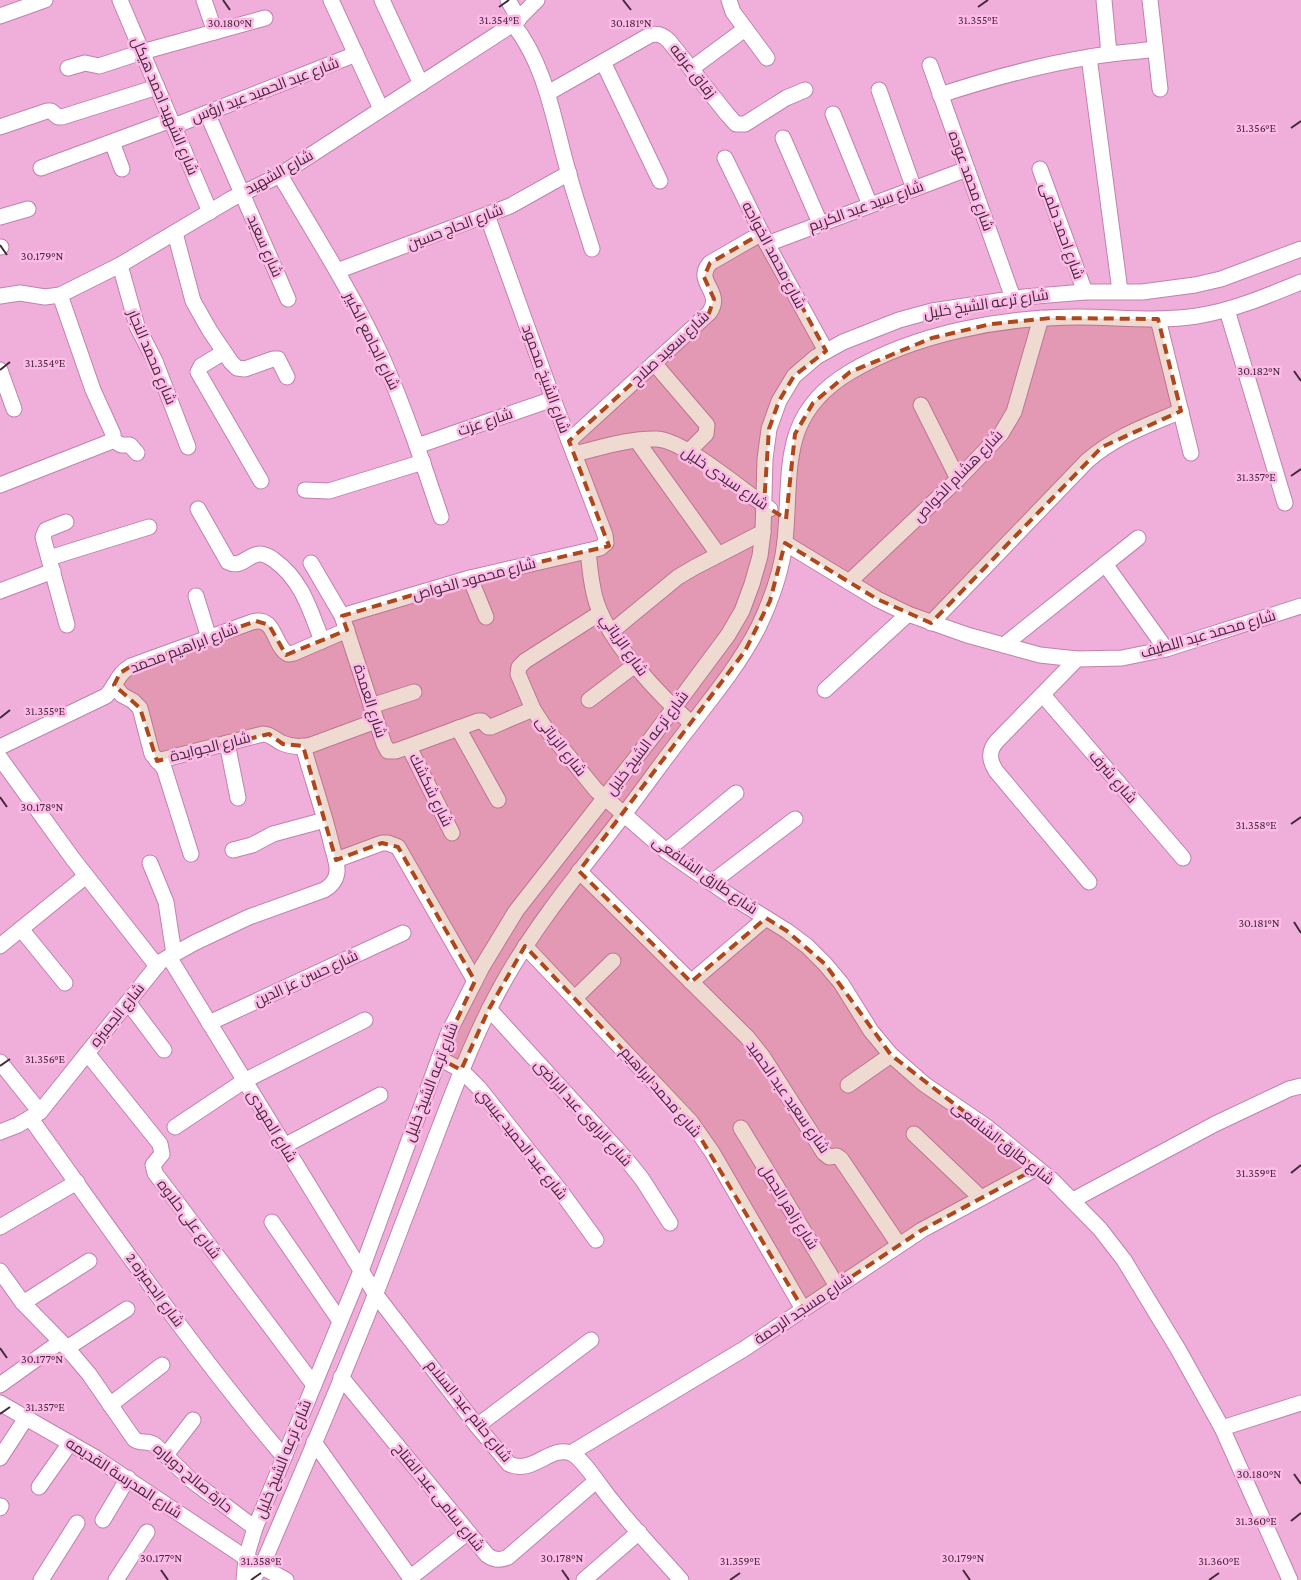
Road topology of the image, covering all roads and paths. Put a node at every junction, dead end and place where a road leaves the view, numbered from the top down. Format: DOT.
graph roads {
  1 [pos="45,0"];
  2 [pos="120,0"];
  3 [pos="204,0"];
  4 [pos="331,0"];
  5 [pos="382,0"];
  6 [pos="508,0"];
  7 [pos="538,0"];
  8 [pos="729,0"];
  9 [pos="1104,0"];
  10 [pos="1150,0"];
  11 [pos="20,4"];
  12 [pos="0,16"];
  13 [pos="265,18"];
  14 [pos="516,21"];
  15 [pos="745,29"];
  16 [pos="215,32"];
  17 [pos="1155,49"];
  18 [pos="142,52"];
  19 [pos="356,54"];
  20 [pos="1109,54"];
  21 [pos="1089,57"];
  22 [pos="767,58"];
  23 [pos="603,62"];
  24 [pos="930,65"];
  25 [pos="68,68"];
  26 [pos="691,69"];
  27 [pos="422,84"];
  28 [pos="157,87"];
  29 [pos="1160,89"];
  30 [pos="805,90"];
  31 [pos="878,90"];
  32 [pos="548,93"];
  33 [pos="940,94"];
  34 [pos="381,109"];
  35 [pos="206,113"];
  36 [pos="834,114"];
  37 [pos="172,123"];
  38 [pos="0,127"];
  39 [pos="783,138"];
  40 [pos="112,142"];
  41 [pos="725,158"];
  42 [pos="41,168"];
  43 [pos="122,169"];
  44 [pos="966,169"];
  45 [pos="1040,169"];
  46 [pos="568,173"];
  47 [pos="280,176"];
  48 [pos="660,181"];
  49 [pos="914,189"];
  50 [pos="242,193"];
  51 [pos="870,205"];
  52 [pos="28,209"];
  53 [pos="210,212"];
  54 [pos="487,215"];
  55 [pos="0,217"];
  56 [pos="820,223"];
  57 [pos="175,233"];
  58 [pos="764,239"];
  59 [pos="592,249"];
  60 [pos="1301,249"];
  61 [pos="120,265"];
  62 [pos="337,271"];
  63 [pos="1301,282"];
  64 [pos="1120,291"];
  65 [pos="1085,292"];
  66 [pos="60,295"];
  67 [pos="0,296"];
  68 [pos="288,298"];
  69 [pos="1013,298"];
  70 [pos="1227,310"];
  71 [pos="1041,318"];
  72 [pos="1158,319"];
  73 [pos="826,351"];
  74 [pos="224,352"];
  75 [pos="654,363"];
  76 [pos="0,372"];
  77 [pos="287,377"];
  78 [pos="553,399"];
  79 [pos="921,405"];
  80 [pos="14,409"];
  81 [pos="1181,411"];
  82 [pos="113,440"];
  83 [pos="637,441"];
  84 [pos="417,446"];
  85 [pos="188,447"];
  86 [pos="571,447"];
  87 [pos="688,452"];
  88 [pos="136,453"];
  89 [pos="1191,453"];
  90 [pos="423,462"];
  91 [pos="958,479"];
  92 [pos="261,480"];
  93 [pos="0,485"];
  94 [pos="305,490"];
  95 [pos="1285,503"];
  96 [pos="764,505"];
  97 [pos="198,509"];
  98 [pos="441,517"];
  99 [pos="786,519"];
  100 [pos="66,522"];
  101 [pos="149,527"];
  102 [pos="763,532"];
  103 [pos="1138,538"];
  104 [pos="606,543"];
  105 [pos="784,543"];
  106 [pos="588,551"];
  107 [pos="718,554"];
  108 [pos="311,563"];
  109 [pos="51,564"];
  110 [pos="1105,564"];
  111 [pos="470,578"];
  112 [pos="849,582"];
  113 [pos="0,591"];
  114 [pos="196,596"];
  115 [pos="1299,610"];
  116 [pos="600,613"];
  117 [pos="908,614"];
  118 [pos="342,616"];
  119 [pos="486,617"];
  120 [pos="931,623"];
  121 [pos="67,624"];
  122 [pos="347,630"];
  123 [pos="611,632"];
  124 [pos="209,638"];
  125 [pos="322,641"];
  126 [pos="1004,645"];
  127 [pos="1166,649"];
  128 [pos="1077,660"];
  129 [pos="635,664"];
  130 [pos="114,685"];
  131 [pos="825,690"];
  132 [pos="414,692"];
  133 [pos="1043,695"];
  134 [pos="589,700"];
  135 [pos="371,706"];
  136 [pos="674,708"];
  137 [pos="533,709"];
  138 [pos="376,721"];
  139 [pos="692,724"];
  140 [pos="458,728"];
  141 [pos="227,743"];
  142 [pos="303,746"];
  143 [pos="0,747"];
  144 [pos="409,747"];
  145 [pos="0,758"];
  146 [pos="157,761"];
  147 [pos="736,793"];
  148 [pos="238,798"];
  149 [pos="606,798"];
  150 [pos="498,800"];
  151 [pos="625,814"];
  152 [pos="796,819"];
  153 [pos="325,820"];
  154 [pos="452,833"];
  155 [pos="233,850"];
  156 [pos="666,851"];
  157 [pos="191,854"];
  158 [pos="1183,858"];
  159 [pos="336,860"];
  160 [pos="150,863"];
  161 [pos="579,871"];
  162 [pos="86,876"];
  163 [pos="1089,882"];
  164 [pos="711,883"];
  165 [pos="766,918"];
  166 [pos="20,929"];
  167 [pos="403,934"];
  168 [pos="0,946"];
  169 [pos="525,946"];
  170 [pos="166,959"];
  171 [pos="613,960"];
  172 [pos="475,981"];
  173 [pos="691,982"];
  174 [pos="65,983"];
  175 [pos="575,998"];
  176 [pos="128,1002"];
  177 [pos="489,1009"];
  178 [pos="365,1020"];
  179 [pos="209,1023"];
  180 [pos="164,1050"];
  181 [pos="87,1053"];
  182 [pos="891,1055"];
  183 [pos="439,1058"];
  184 [pos="0,1062"];
  185 [pos="461,1070"];
  186 [pos="244,1081"];
  187 [pos="848,1085"];
  188 [pos="1301,1086"];
  189 [pos="380,1095"];
  190 [pos="36,1115"];
  191 [pos="175,1127"];
  192 [pos="740,1128"];
  193 [pos="0,1132"];
  194 [pos="914,1134"];
  195 [pos="284,1146"];
  196 [pos="1037,1168"];
  197 [pos="76,1182"];
  198 [pos="981,1198"];
  199 [pos="1073,1200"];
  200 [pos="272,1222"];
  201 [pos="670,1222"];
  202 [pos="0,1227"];
  203 [pos="596,1240"];
  204 [pos="899,1245"];
  205 [pos="89,1261"];
  206 [pos="0,1271"];
  207 [pos="361,1271"];
  208 [pos="838,1286"];
  209 [pos="376,1295"];
  210 [pos="23,1303"];
  211 [pos="127,1309"];
  212 [pos="803,1309"];
  213 [pos="340,1321"];
  214 [pos="591,1340"];
  215 [pos="63,1345"];
  216 [pos="162,1365"];
  217 [pos="341,1377"];
  218 [pos="314,1385"];
  219 [pos="0,1386"];
  220 [pos="0,1403"];
  221 [pos="1301,1403"];
  222 [pos="110,1405"];
  223 [pos="26,1418"];
  224 [pos="193,1420"];
  225 [pos="477,1426"];
  226 [pos="1222,1428"];
  227 [pos="70,1442"];
  228 [pos="314,1442"];
  229 [pos="571,1453"];
  230 [pos="166,1455"];
  231 [pos="284,1457"];
  232 [pos="0,1458"];
  233 [pos="128,1478"];
  234 [pos="596,1481"];
  235 [pos="39,1487"];
  236 [pos="102,1520"];
  237 [pos="77,1523"];
  238 [pos="255,1528"];
  239 [pos="147,1532"];
  240 [pos="468,1532"];
  241 [pos="639,1532"];
  242 [pos="246,1558"];
  243 [pos="262,1566"];
  244 [pos="675,1578"];
  245 [pos="411,1579"];
  246 [pos="42,1580"];
  247 [pos="116,1580"];
  248 [pos="244,1580"];
  249 [pos="252,1580"];
  250 [pos="286,1580"];
  251 [pos="584,1580"];
  252 [pos="1290,1580"];
  1 -- 11 [label="street"];
  2 -- 18 [label="street, شارع الشهيد احمد هيكل"];
  3 -- 16 [label="street"];
  4 -- 19 [label="street"];
  5 -- 27 [label="street"];
  6 -- 14 [label="street"];
  7 -- 14 [label="street, شارع الشهيد"];
  8 -- 15 [label="street"];
  9 -- 20 [label="street"];
  10 -- 17 [label="street"];
  11 -- 12 [label="street"];
  13 -- 16 [label="street"];
  14 -- 27 [label="street, شارع الشهيد"];
  14 -- 32 [label="street"];
  15 -- 22 [label="street"];
  15 -- 26 [label="street"];
  16 -- 18 [label="street"];
  17 -- 20 [label="street"];
  17 -- 29 [label="street"];
  18 -- 25 [label="street"];
  18 -- 28 [label="street, شارع الشهيد احمد هيكل"];
  19 -- 34 [label="street"];
  19 -- 35 [label="street, شارع عبد الحميد عيد ارؤس"];
  20 -- 21 [label="street"];
  21 -- 33 [label="street"];
  21 -- 64 [label="street"];
  23 -- 26 [label="street, زقاق عرفه"];
  23 -- 32 [label="street, زقاق عرفه"];
  23 -- 48 [label="street"];
  24 -- 33 [label="street, شارع محمد عوده"];
  26 -- 30 [label="street, زقاق عرفه"];
  27 -- 34 [label="street, شارع الشهيد"];
  28 -- 37 [label="street, شارع الشهيد احمد هيكل"];
  28 -- 38 [label="street"];
  31 -- 49 [label="street"];
  32 -- 46 [label="street"];
  33 -- 44 [label="street, شارع محمد عوده"];
  34 -- 47 [label="street, شارع الشهيد"];
  35 -- 37 [label="street, شارع عبد الحميد عيد ارؤس"];
  35 -- 50 [label="street, شارع سعيد"];
  36 -- 51 [label="street"];
  37 -- 40 [label="street, شارع عبد الحميد عيد ارؤس"];
  37 -- 53 [label="street, شارع الشهيد احمد هيكل"];
  39 -- 56 [label="street"];
  40 -- 42 [label="street, شارع عبد الحميد عيد ارؤس"];
  40 -- 43 [label="street"];
  41 -- 58 [label="street, شارع محمد الخواجه"];
  44 -- 49 [label="street, شارع سيد عبد الكريم"];
  44 -- 69 [label="street, شارع محمد عوده"];
  45 -- 65 [label="street, شارع احمد حلمى"];
  46 -- 54 [label="street, شارع الحاج حسين"];
  46 -- 59 [label="street"];
  47 -- 50 [label="street, شارع الشهيد"];
  47 -- 62 [label="street, شارع الجامع الكبير"];
  49 -- 51 [label="street, شارع سيد عبد الكريم"];
  50 -- 53 [label="street, شارع الشهيد"];
  50 -- 68 [label="street, شارع سعيد"];
  51 -- 56 [label="street, شارع سيد عبد الكريم"];
  52 -- 55 [label="street"];
  53 -- 57 [label="street, شارع الشهيد"];
  54 -- 62 [label="street, شارع الحاج حسين"];
  54 -- 78 [label="street, شارع الشيخ محمود"];
  56 -- 58 [label="street, شارع سيد عبد الكريم"];
  57 -- 61 [label="street, شارع الشهيد"];
  57 -- 74 [label="street"];
  58 -- 73 [label="street, شارع محمد الخواجه"];
  58 -- 75 [label="street, شارع سعيد صلاح"];
  60 -- 64 [label="street, شارع ترعه الشيخ خليل"];
  61 -- 66 [label="street, شارع الشهيد"];
  61 -- 85 [label="street, شارع محمد النجار"];
  62 -- 84 [label="street, شارع الجامع الكبير"];
  63 -- 70 [label="street, شارع ترعه الشيخ خليل"];
  64 -- 65 [label="street, شارع ترعه الشيخ خليل"];
  65 -- 69 [label="street, شارع ترعه الشيخ خليل"];
  66 -- 67 [label="street, شارع الشهيد"];
  66 -- 82 [label="street"];
  69 -- 73 [label="street, شارع ترعه الشيخ خليل"];
  70 -- 72 [label="street, شارع ترعه الشيخ خليل"];
  70 -- 95 [label="street"];
  71 -- 72 [label="street, شارع ترعه الشيخ خليل"];
  71 -- 91 [label="street, شارع هشام الخواص"];
  71 -- 99 [label="street, شارع ترعه الشيخ خليل"];
  72 -- 81 [label="street"];
  73 -- 96 [label="street, شارع ترعه الشيخ خليل"];
  74 -- 77 [label="street"];
  74 -- 92 [label="street"];
  75 -- 86 [label="street, شارع سعيد صلاح"];
  75 -- 87 [label="street"];
  76 -- 80 [label="street"];
  78 -- 84 [label="street, شارع عزت"];
  78 -- 86 [label="street, شارع الشيخ محمود"];
  79 -- 91 [label="street"];
  81 -- 89 [label="street"];
  81 -- 120 [label="street"];
  82 -- 88 [label="street"];
  82 -- 93 [label="street"];
  83 -- 86 [label="street, شارع سيدى خليل"];
  83 -- 87 [label="street, شارع سيدى خليل"];
  83 -- 107 [label="street"];
  84 -- 90 [label="street, شارع الجامع الكبير"];
  86 -- 104 [label="street, شارع الشيخ محمود"];
  87 -- 96 [label="street, شارع سيدى خليل"];
  90 -- 94 [label="street"];
  90 -- 98 [label="street, شارع الجامع الكبير"];
  91 -- 112 [label="street, شارع هشام الخواص"];
  96 -- 99 [label="street, شارع سيدى خليل"];
  96 -- 102 [label="street, شارع ترعه الشيخ خليل"];
  97 -- 125 [label="street"];
  99 -- 105 [label="street, شارع ترعه الشيخ خليل"];
  100 -- 109 [label="street"];
  101 -- 109 [label="street"];
  102 -- 107 [label="street"];
  102 -- 136 [label="street, شارع ترعه الشيخ خليل"];
  103 -- 110 [label="street"];
  104 -- 106 [label="street, شارع محمود الخواص"];
  105 -- 112 [label="street, شارع محمد عبد اللطيف"];
  105 -- 139 [label="street, شارع ترعه الشيخ خليل"];
  106 -- 111 [label="street, شارع محمود الخواص"];
  106 -- 116 [label="street, شارع الزياتي"];
  107 -- 123 [label="street"];
  108 -- 118 [label="street, شارع العمدة"];
  109 -- 113 [label="street"];
  109 -- 121 [label="street"];
  110 -- 126 [label="street"];
  110 -- 127 [label="street"];
  111 -- 118 [label="street, شارع محمود الخواص"];
  111 -- 119 [label="street"];
  112 -- 117 [label="street, شارع محمد عبد اللطيف"];
  114 -- 124 [label="street"];
  115 -- 127 [label="street, شارع محمد عبد اللطيف"];
  116 -- 123 [label="street, شارع الزياتي"];
  116 -- 137 [label="street, شارع الزياتى"];
  117 -- 120 [label="street, شارع محمد عبد اللطيف"];
  117 -- 131 [label="street"];
  118 -- 122 [label="street, شارع العمدة"];
  120 -- 126 [label="street, شارع محمد عبد اللطيف"];
  122 -- 125 [label="street"];
  122 -- 135 [label="street, شارع العمدة"];
  123 -- 129 [label="street, شارع الزياتي"];
  124 -- 125 [label="street, شارع ابراهيم محمد"];
  124 -- 130 [label="street, شارع ابراهيم محمد"];
  126 -- 128 [label="street, شارع محمد عبد اللطيف"];
  127 -- 128 [label="street, شارع محمد عبد اللطيف"];
  128 -- 133 [label="street"];
  129 -- 134 [label="street"];
  129 -- 136 [label="street, شارع الزياتي"];
  130 -- 143 [label="street, شارع ابراهيم محمد"];
  130 -- 146 [label="street"];
  132 -- 135 [label="street"];
  133 -- 158 [label="street, شارع شرف"];
  133 -- 163 [label="street"];
  135 -- 138 [label="street, شارع العمدة"];
  136 -- 139 [label="street, شارع الزياتي"];
  136 -- 149 [label="street, شارع ترعه الشيخ خليل"];
  137 -- 140 [label="street, شارع العمدة"];
  137 -- 149 [label="street, شارع الزياتى"];
  138 -- 142 [label="street, شارع الجوايدة"];
  138 -- 144 [label="street, شارع العمدة"];
  139 -- 151 [label="street, شارع ترعه الشيخ خليل"];
  140 -- 144 [label="street, شارع العمدة"];
  140 -- 150 [label="street"];
  141 -- 142 [label="street, شارع الجوايدة"];
  141 -- 146 [label="street, شارع الجوايدة"];
  141 -- 148 [label="street"];
  142 -- 153 [label="street"];
  144 -- 154 [label="street, شارع شكشك"];
  145 -- 162 [label="street, شارع المهدى"];
  146 -- 157 [label="street"];
  147 -- 156 [label="street"];
  149 -- 151 [label="street, شارع طارق الشافعى"];
  149 -- 172 [label="street, شارع ترعه الشيخ خليل"];
  151 -- 156 [label="street, شارع طارق الشافعى"];
  151 -- 161 [label="street, شارع ترعه الشيخ خليل"];
  152 -- 164 [label="street"];
  153 -- 155 [label="street"];
  153 -- 159 [label="street"];
  156 -- 164 [label="street, شارع طارق الشافعى"];
  159 -- 170 [label="street"];
  159 -- 172 [label="street"];
  160 -- 170 [label="street"];
  161 -- 169 [label="street, شارع ترعه الشيخ خليل"];
  161 -- 173 [label="street, شارع سعيد عبد الحميد"];
  162 -- 166 [label="street"];
  162 -- 170 [label="street, شارع المهدى"];
  164 -- 165 [label="street, شارع طارق الشافعى"];
  165 -- 173 [label="street"];
  165 -- 182 [label="street, شارع طارق الشافعى"];
  166 -- 168 [label="street"];
  166 -- 174 [label="street"];
  167 -- 179 [label="street, شارع حسن عز الدين"];
  169 -- 175 [label="street, شارع محمد ابراهيم"];
  169 -- 177 [label="street, شارع ترعه الشيخ خليل"];
  170 -- 176 [label="street, شارع الجميزه"];
  170 -- 179 [label="street, شارع المهدى"];
  171 -- 175 [label="street"];
  172 -- 183 [label="street, شارع ترعه الشيخ خليل"];
  173 -- 204 [label="street, شارع سعيد عبد الحميد"];
  175 -- 212 [label="street, شارع محمد ابراهيم"];
  176 -- 180 [label="street"];
  176 -- 181 [label="street, شارع الجميزه"];
  177 -- 185 [label="street, شارع ترعه الشيخ خليل"];
  177 -- 201 [label="street, شارع الراوى عبد الراضى"];
  178 -- 186 [label="street"];
  179 -- 186 [label="street, شارع المهدى"];
  181 -- 190 [label="street, شارع الجميزه"];
  181 -- 218 [label="street, شارع على حلاوه"];
  182 -- 187 [label="street"];
  182 -- 196 [label="street, شارع طارق الشافعى"];
  183 -- 185 [label="street, شارع عبد الحميد عيسي"];
  183 -- 207 [label="street, شارع ترعه الشيخ خليل"];
  184 -- 190 [label="street, شارع الجميزه 2"];
  185 -- 203 [label="street, شارع عبد الحميد عيسي"];
  185 -- 209 [label="street, شارع ترعه الشيخ خليل"];
  186 -- 191 [label="street"];
  186 -- 195 [label="street, شارع المهدى"];
  188 -- 199 [label="street"];
  189 -- 195 [label="street"];
  190 -- 193 [label="street, شارع الجميزه"];
  190 -- 197 [label="street, شارع الجميزه 2"];
  192 -- 208 [label="street, شارع زاهر الجمل"];
  194 -- 198 [label="street"];
  195 -- 207 [label="street, شارع المهدى"];
  196 -- 198 [label="street, شارع مسجد الرحمة"];
  196 -- 199 [label="street, شارع طارق الشافعى"];
  197 -- 202 [label="street"];
  197 -- 231 [label="street, شارع الجميزه 2"];
  198 -- 204 [label="street, شارع مسجد الرحمة"];
  199 -- 226 [label="street, شارع طارق الشافعى"];
  200 -- 213 [label="street"];
  204 -- 208 [label="street, شارع مسجد الرحمة"];
  205 -- 210 [label="street"];
  206 -- 210 [label="street, حارة صالح دوباره"];
  207 -- 209 [label="street, شارع المهدى"];
  207 -- 213 [label="street, شارع ترعه الشيخ خليل"];
  208 -- 212 [label="street, شارع مسجد الرحمة"];
  209 -- 217 [label="street, شارع ترعه الشيخ خليل"];
  209 -- 225 [label="street, شارع حاتم عبد السلام"];
  210 -- 215 [label="street, حارة صالح دوباره"];
  211 -- 215 [label="street"];
  212 -- 229 [label="street, شارع مسجد الرحمة"];
  213 -- 218 [label="street, شارع ترعه الشيخ خليل"];
  214 -- 225 [label="street"];
  215 -- 219 [label="street"];
  215 -- 222 [label="street, حارة صالح دوباره"];
  216 -- 222 [label="street"];
  217 -- 228 [label="street, شارع ترعه الشيخ خليل"];
  217 -- 240 [label="street, شارع سامى عبد الفتاح"];
  218 -- 231 [label="street, شارع ترعه الشيخ خليل"];
  220 -- 223 [label="street, شارع المدرسة القديمه"];
  221 -- 226 [label="street"];
  222 -- 230 [label="street, حارة صالح دوباره"];
  223 -- 227 [label="street, شارع المدرسة القديمه"];
  223 -- 232 [label="street"];
  224 -- 230 [label="street"];
  225 -- 229 [label="street, شارع حاتم عبد السلام"];
  226 -- 252 [label="street, شارع طارق الشافعى"];
  227 -- 233 [label="street, شارع المدرسة القديمه"];
  227 -- 235 [label="street"];
  228 -- 243 [label="street, شارع ترعه الشيخ خليل"];
  228 -- 245 [label="street"];
  229 -- 234 [label="street"];
  230 -- 238 [label="street, حارة صالح دوباره"];
  231 -- 238 [label="street, شارع ترعه الشيخ خليل"];
  233 -- 236 [label="street"];
  233 -- 242 [label="street, شارع المدرسة القديمه"];
  234 -- 240 [label="street, شارع سامى عبد الفتاح"];
  234 -- 241 [label="street"];
  237 -- 246 [label="street"];
  238 -- 242 [label="street, شارع ترعه الشيخ خليل"];
  239 -- 247 [label="street"];
  240 -- 245 [label="street"];
  241 -- 244 [label="street"];
  241 -- 251 [label="street"];
  242 -- 243 [label="street, شارع المدرسة القديمه"];
  242 -- 248 [label="street, شارع ترعه الشيخ خليل"];
  243 -- 249 [label="street, شارع ترعه الشيخ خليل"];
  243 -- 250 [label="street, شارع المدرسة القديمه"];
}
